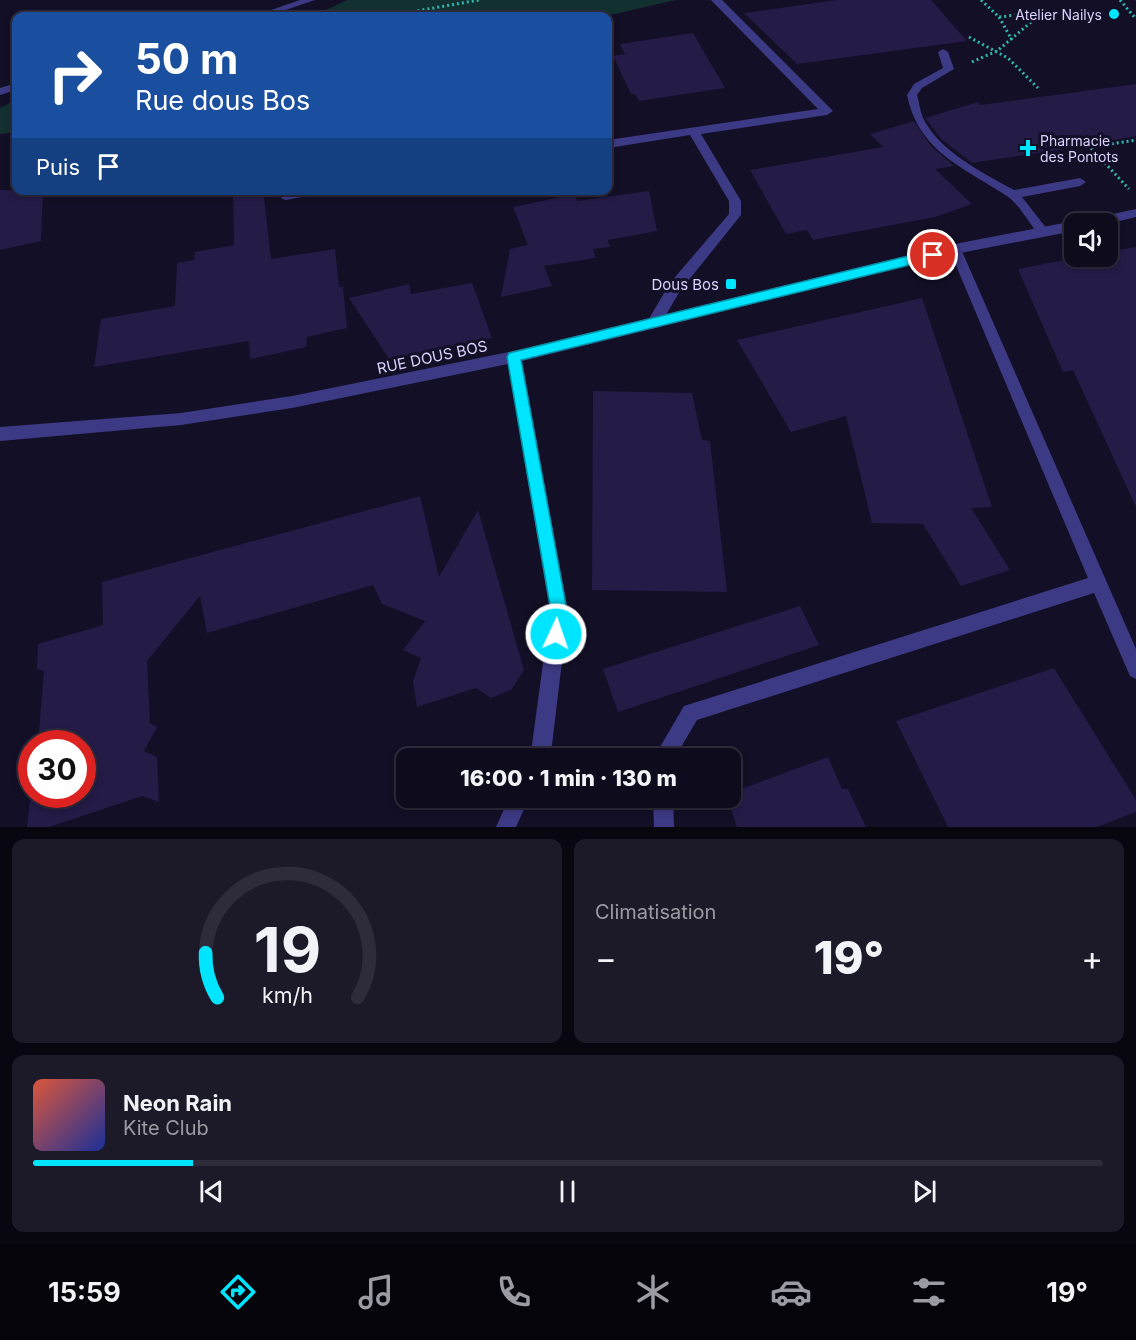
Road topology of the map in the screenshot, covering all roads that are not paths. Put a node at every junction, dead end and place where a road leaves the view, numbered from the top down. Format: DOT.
graph roads {
  1 [pos="310,0"];
  2 [pos="716,0"];
  3 [pos="272,12"];
  4 [pos="943,52"];
  5 [pos="693,130"];
  6 [pos="612,143"];
  7 [pos="1080,182"];
  8 [pos="1013,194"];
  9 [pos="1136,213"];
  10 [pos="1118,217"];
  11 [pos="1064,228"];
  12 [pos="1043,232"];
  13 [pos="955,249"];
  14 [pos="655,321"];
  15 [pos="514,357"];
  16 [pos="0,434"];
  17 [pos="1100,583"];
  18 [pos="1136,670"];
  19 [pos="541,748"];
  20 [pos="670,748"];
  21 [pos="515,808"];
  22 [pos="663,808"];
  23 [pos="506,827"];
  24 [pos="664,827"];
  1 -- 3 [label="street"];
  2 -- 5 [label="street"];
  4 -- 8 [label="street"];
  5 -- 6 [label="street"];
  5 -- 14 [label="street"];
  7 -- 8 [label="street"];
  8 -- 12 [label="street"];
  9 -- 10 [label="street"];
  11 -- 12 [label="street, RUE DOUS BOS"];
  12 -- 13 [label="street, RUE DOUS BOS"];
  13 -- 14 [label="street, RUE DOUS BOS"];
  13 -- 17 [label="street"];
  14 -- 15 [label="street, RUE DOUS BOS"];
  15 -- 16 [label="street, RUE DOUS BOS"];
  15 -- 19 [label="street"];
  17 -- 18 [label="street"];
  17 -- 20 [label="street"];
  21 -- 23 [label="street"];
  22 -- 24 [label="street"];
}
